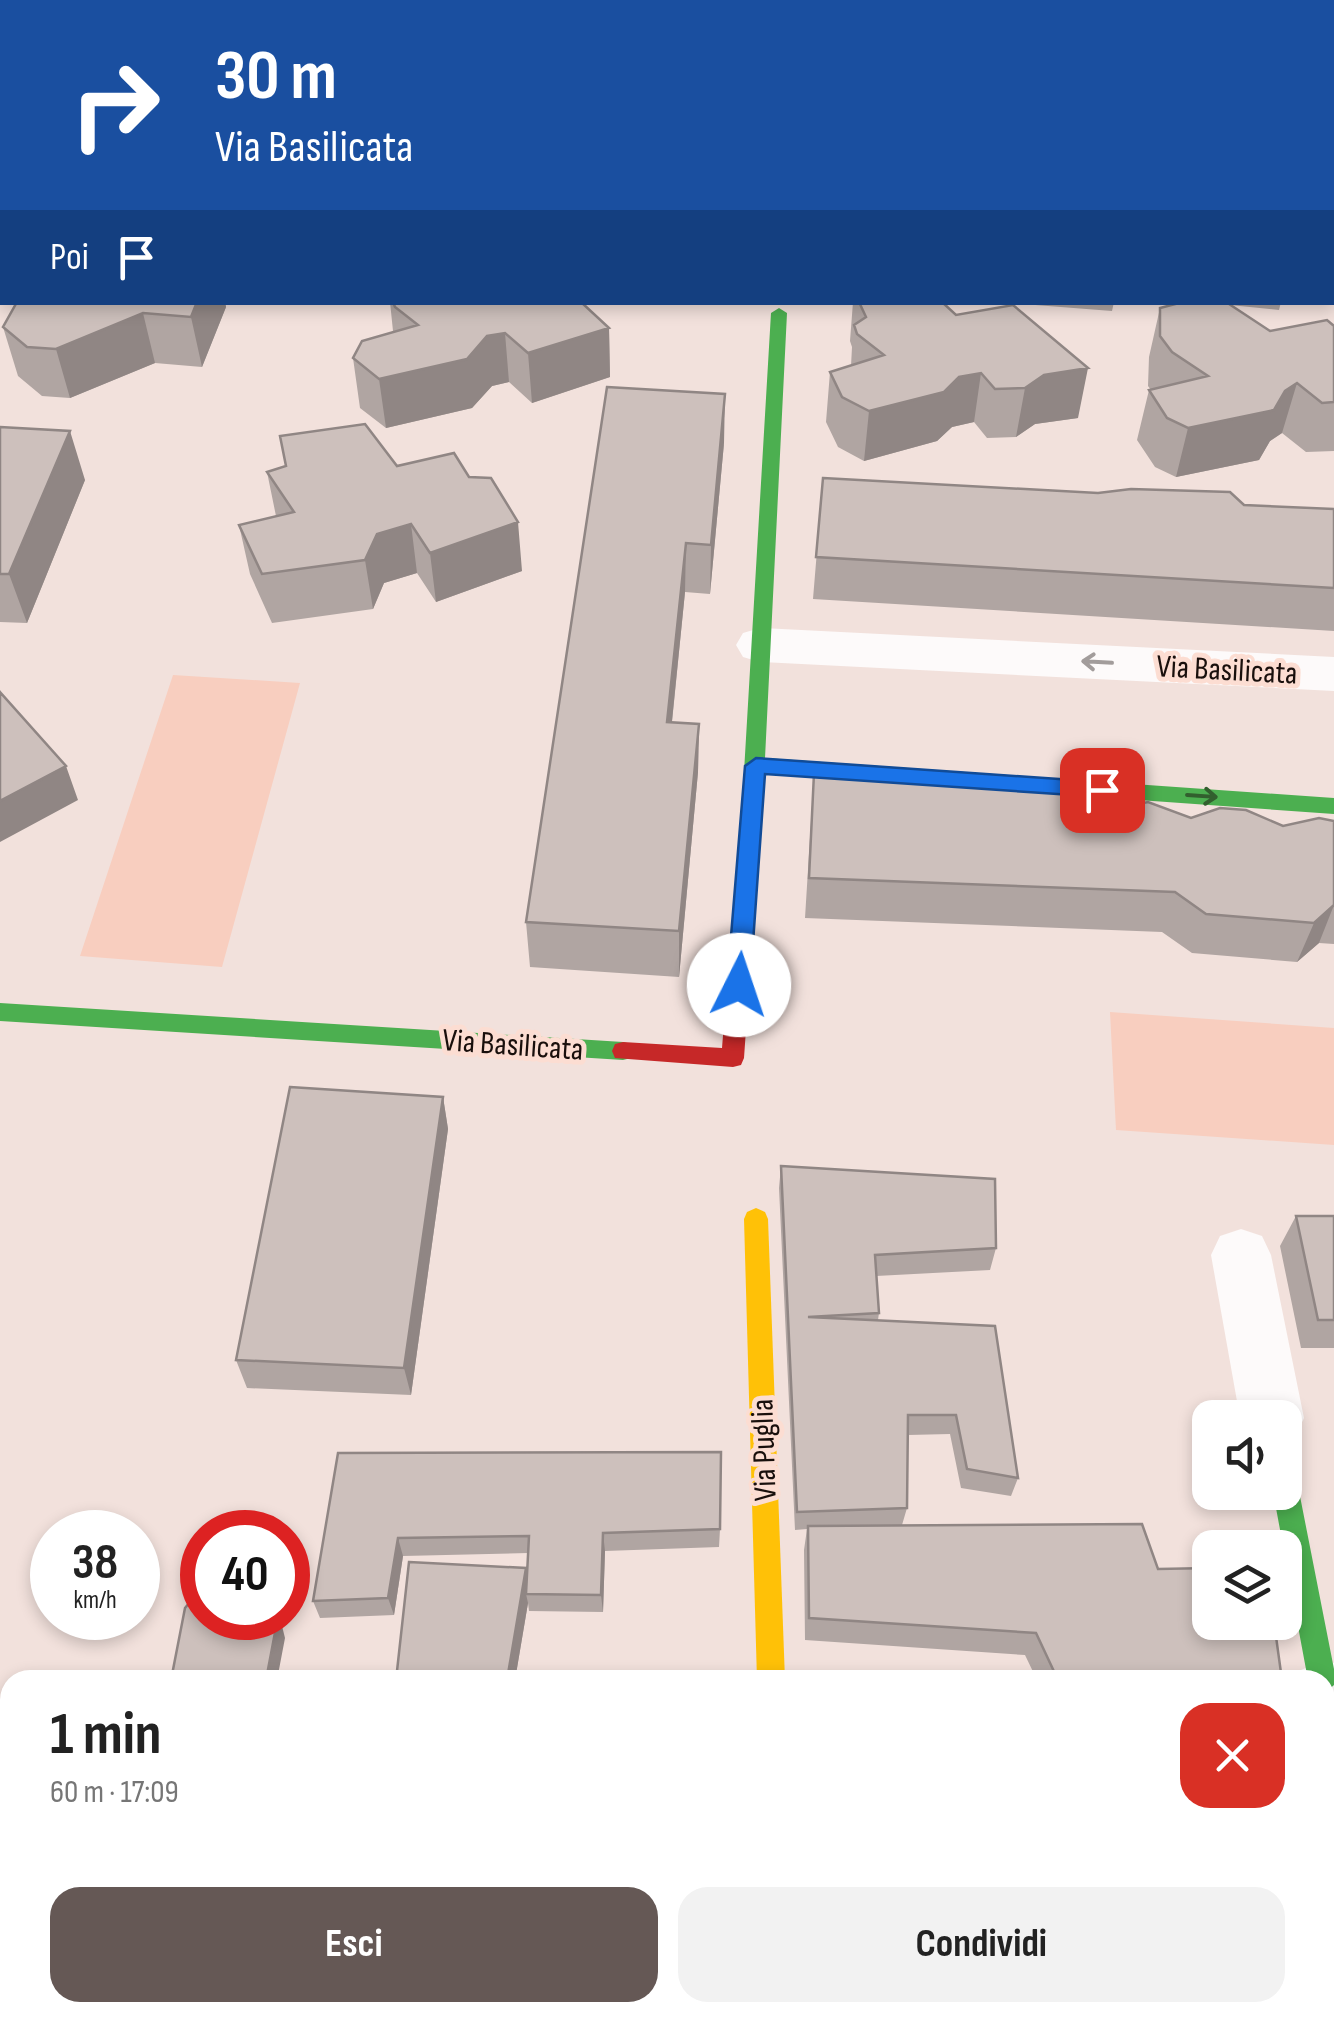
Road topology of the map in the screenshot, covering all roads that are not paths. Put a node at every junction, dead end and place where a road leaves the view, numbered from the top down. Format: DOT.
graph roads {
  1 [pos="779,313"];
  2 [pos="760,644"];
  3 [pos="1334,674"];
  4 [pos="756,766"];
  5 [pos="1334,806"];
  6 [pos="0,1012"];
  7 [pos="756,1220"];
  8 [pos="1240,1255"];
  9 [pos="1268,1400"];
  10 [pos="1290,1510"];
  11 [pos="771,1670"];
  12 [pos="1320,1670"];
  1 -- 2 [label="street, Via Basilicata"];
  3 -- 2 [label="street, Via Basilicata, one-way"];
  2 -- 4 [label="street, Via Basilicata"];
  4 -- 5 [label="street, one-way"];
  4 -- 6 [label="street, Via Basilicata"];
  7 -- 11 [label="street, Via Puglia"];
  8 -- 9 [label="street"];
  10 -- 12 [label="street"];
}
